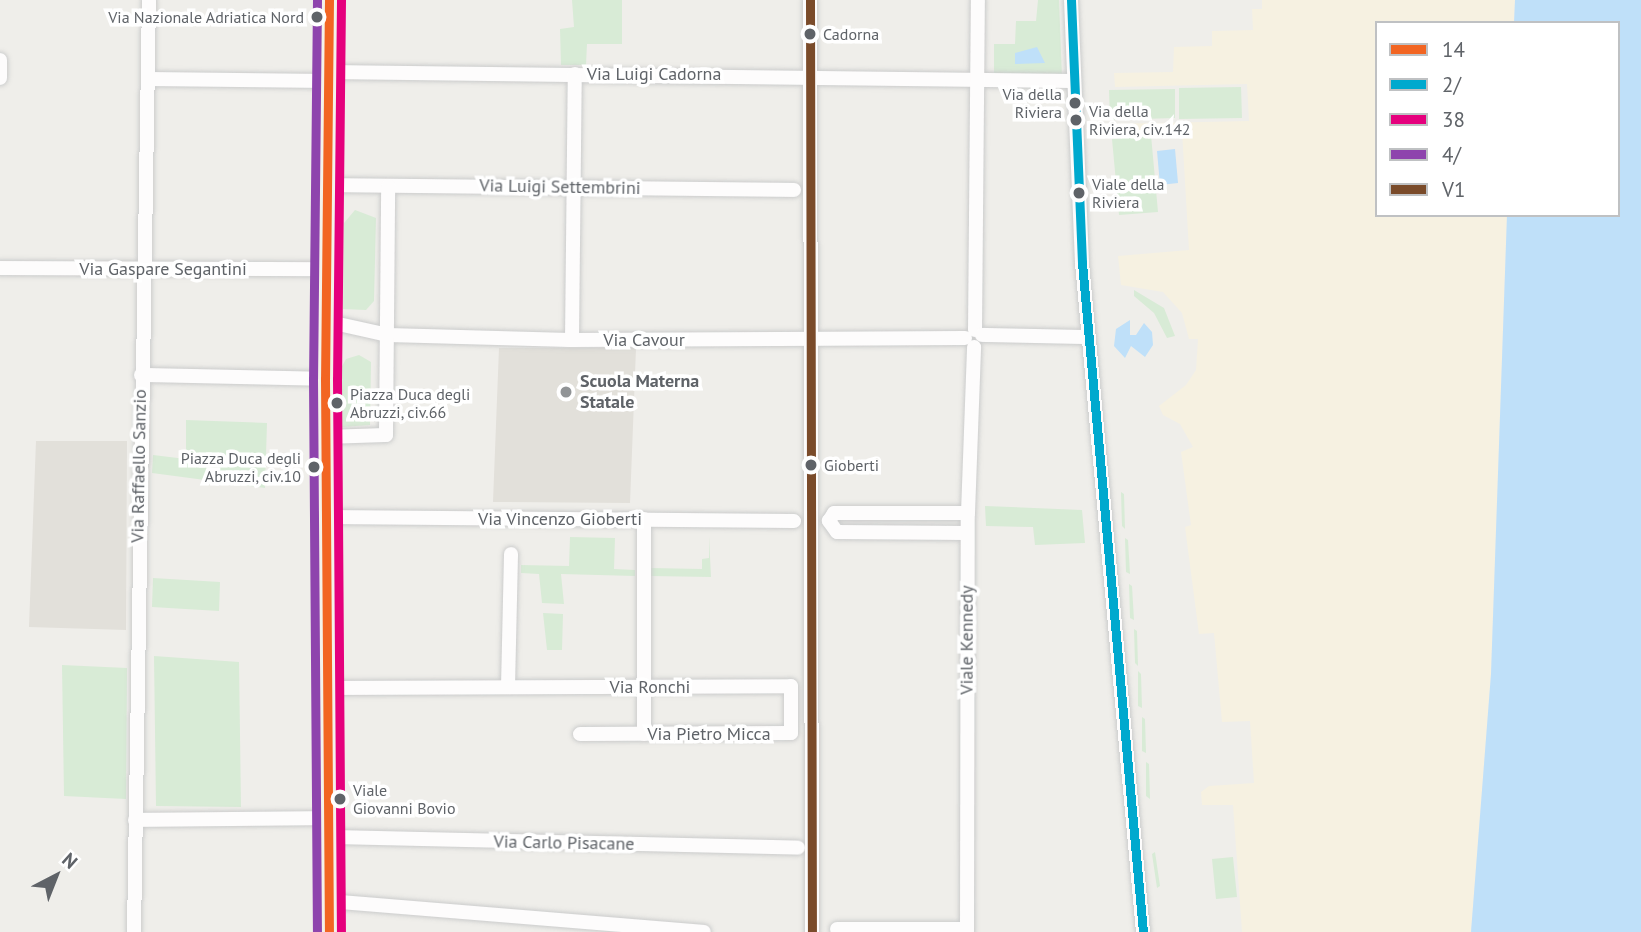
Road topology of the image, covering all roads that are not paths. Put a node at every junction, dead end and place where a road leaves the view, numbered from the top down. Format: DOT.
graph roads {
  1 [pos="149,0"];
  2 [pos="329,0"];
  3 [pos="810,0"];
  4 [pos="978,0"];
  5 [pos="1071,0"];
  6 [pos="0,60"];
  7 [pos="575,74"];
  8 [pos="328,76"];
  9 [pos="810,77"];
  10 [pos="0,78"];
  11 [pos="148,79"];
  12 [pos="979,80"];
  13 [pos="1072,81"];
  14 [pos="327,185"];
  15 [pos="388,186"];
  16 [pos="571,186"];
  17 [pos="794,190"];
  18 [pos="0,268"];
  19 [pos="143,269"];
  20 [pos="325,269"];
  21 [pos="325,321"];
  22 [pos="388,335"];
  23 [pos="1088,337"];
  24 [pos="974,338"];
  25 [pos="810,339"];
  26 [pos="572,340"];
  27 [pos="141,376"];
  28 [pos="324,379"];
  29 [pos="325,437"];
  30 [pos="968,513"];
  31 [pos="327,517"];
  32 [pos="644,519"];
  33 [pos="794,521"];
  34 [pos="967,533"];
  35 [pos="511,554"];
  36 [pos="791,686"];
  37 [pos="508,687"];
  38 [pos="643,687"];
  39 [pos="330,688"];
  40 [pos="580,734"];
  41 [pos="644,734"];
  42 [pos="135,820"];
  43 [pos="330,828"];
  44 [pos="798,848"];
  45 [pos="329,901"];
  46 [pos="837,929"];
  47 [pos="967,930"];
  48 [pos="134,932"];
  49 [pos="329,932"];
  50 [pos="704,932"];
  51 [pos="812,932"];
  52 [pos="1143,932"];
  1 -- 11 [label="street, Via Raffaello Sanzio"];
  2 -- 8 [label="main road"];
  3 -- 9 [label="street"];
  4 -- 12 [label="street, Viale Kennedy"];
  5 -- 13 [label="street"];
  6 -- 10 [label="street"];
  7 -- 8 [label="street, Via Luigi Cadorna"];
  7 -- 9 [label="street, Via Luigi Cadorna"];
  7 -- 16 [label="street"];
  8 -- 11 [label="street, Via Luigi Cadorna"];
  8 -- 14 [label="main road"];
  9 -- 12 [label="street, Via Luigi Cadorna"];
  9 -- 25 [label="street"];
  11 -- 19 [label="street, Via Raffaello Sanzio"];
  12 -- 13 [label="street, Via Luigi Cadorna"];
  12 -- 24 [label="street, Viale Kennedy"];
  13 -- 23 [label="street"];
  14 -- 15 [label="street, Via Luigi Settembrini"];
  14 -- 20 [label="main road"];
  15 -- 16 [label="street, Via Luigi Settembrini"];
  15 -- 22 [label="street"];
  16 -- 17 [label="street, Via Luigi Settembrini"];
  16 -- 26 [label="street"];
  18 -- 19 [label="street, Via Gaspare Segantini"];
  19 -- 20 [label="street, Via Gaspare Segantini"];
  19 -- 27 [label="street, Via Raffaello Sanzio"];
  20 -- 21 [label="main road"];
  21 -- 22 [label="street, Via Cavour"];
  21 -- 28 [label="main road"];
  22 -- 26 [label="street, Via Cavour"];
  22 -- 29 [label="street"];
  23 -- 24 [label="street, Via Cavour"];
  23 -- 52 [label="street"];
  24 -- 25 [label="street, Via Cavour"];
  24 -- 30 [label="street, Viale Kennedy"];
  25 -- 26 [label="street, Via Cavour"];
  25 -- 51 [label="street"];
  27 -- 28 [label="street"];
  27 -- 42 [label="street, Via Raffaello Sanzio"];
  28 -- 29 [label="main road"];
  29 -- 31 [label="main road"];
  30 -- 34 [label="street, Viale Kennedy"];
  30 -- 34 [label="street"];
  31 -- 32 [label="street, Via Vincenzo Gioberti"];
  31 -- 39 [label="main road"];
  32 -- 33 [label="street, Via Vincenzo Gioberti"];
  32 -- 38 [label="street"];
  34 -- 47 [label="street, Viale Kennedy"];
  35 -- 37 [label="street"];
  36 -- 38 [label="street, Via Ronchi"];
  36 -- 41 [label="street, Via Pietro Micca"];
  37 -- 38 [label="street, Via Ronchi"];
  37 -- 39 [label="street, Via Ronchi"];
  38 -- 41 [label="street"];
  39 -- 43 [label="main road"];
  40 -- 41 [label="street, Via Pietro Micca"];
  42 -- 43 [label="street, Via Carlo Pisacane"];
  42 -- 48 [label="street, Via Raffaello Sanzio"];
  43 -- 44 [label="street, Via Carlo Pisacane"];
  43 -- 45 [label="main road"];
  45 -- 49 [label="main road"];
  45 -- 50 [label="street"];
  46 -- 47 [label="street"];
}
